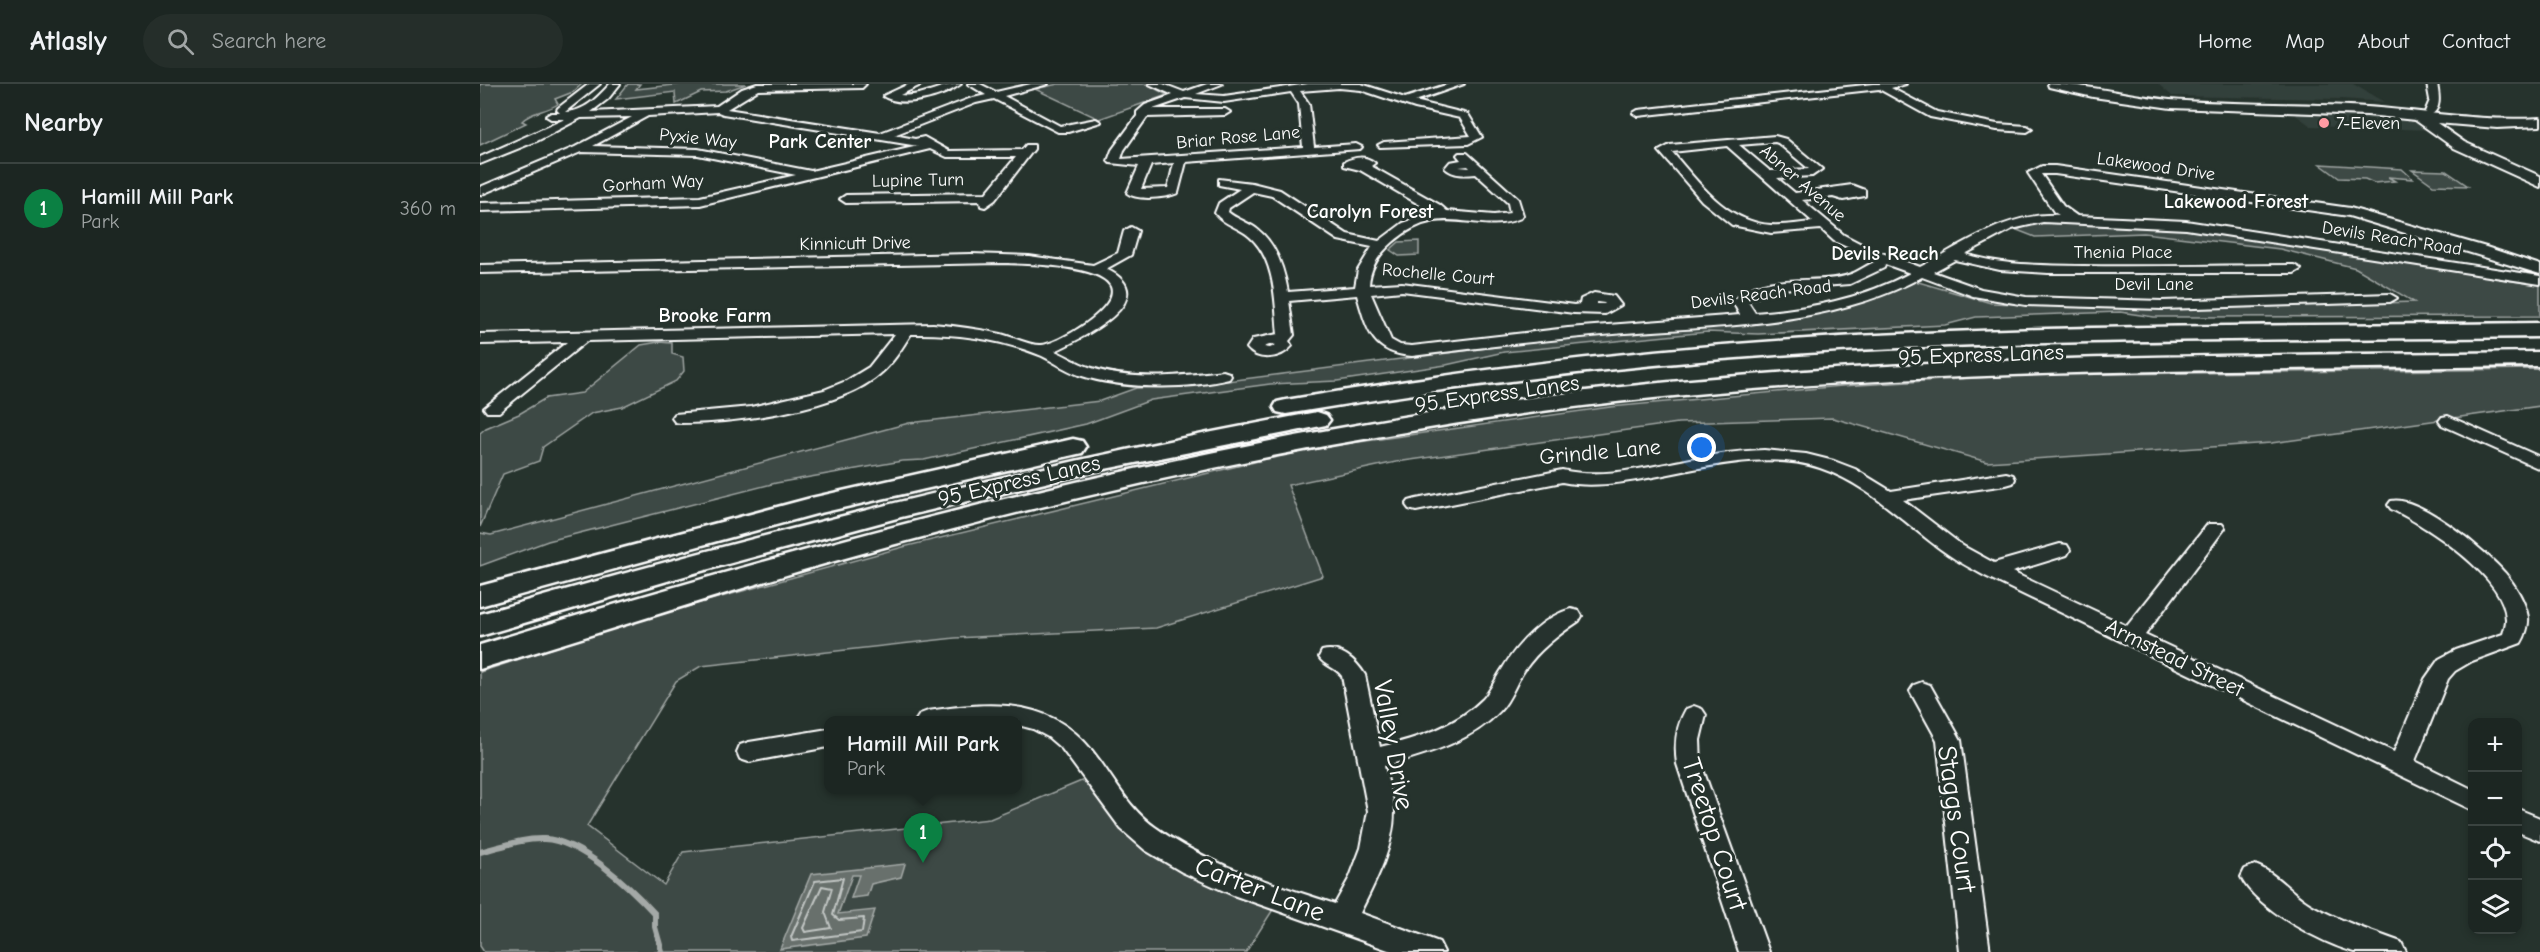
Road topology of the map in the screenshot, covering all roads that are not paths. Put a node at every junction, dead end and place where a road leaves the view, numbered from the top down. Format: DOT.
graph roads {
  1 [pos="595,84"];
  2 [pos="615,84"];
  3 [pos="918,84"];
  4 [pos="956,84"];
  5 [pos="973,84"];
  6 [pos="1043,84"];
  7 [pos="1154,84"];
  8 [pos="1217,84"];
  9 [pos="1459,84"];
  10 [pos="1901,84"];
  11 [pos="2054,84"];
  12 [pos="2072,84"];
  13 [pos="2432,84"];
  14 [pos="862,85"];
  15 [pos="1880,86"];
  16 [pos="1294,89"];
  17 [pos="994,95"];
  18 [pos="1179,95"];
  19 [pos="1252,96"];
  20 [pos="1406,101"];
  21 [pos="2215,105"];
  22 [pos="720,109"];
  23 [pos="2540,109"];
  24 [pos="1638,113"];
  25 [pos="645,114"];
  26 [pos="1141,114"];
  27 [pos="2427,115"];
  28 [pos="576,116"];
  29 [pos="1439,119"];
  30 [pos="1096,122"];
  31 [pos="2540,122"];
  32 [pos="903,128"];
  33 [pos="2027,129"];
  34 [pos="525,130"];
  35 [pos="879,137"];
  36 [pos="1446,142"];
  37 [pos="1730,143"];
  38 [pos="927,144"];
  39 [pos="1384,145"];
  40 [pos="1356,147"];
  41 [pos="579,149"];
  42 [pos="480,151"];
  43 [pos="1309,151"];
  44 [pos="1181,159"];
  45 [pos="480,161"];
  46 [pos="1146,162"];
  47 [pos="1470,162"];
  48 [pos="1364,167"];
  49 [pos="812,174"];
  50 [pos="1767,175"];
  51 [pos="1223,182"];
  52 [pos="2540,182"];
  53 [pos="1252,187"];
  54 [pos="480,191"];
  55 [pos="1834,193"];
  56 [pos="1791,197"];
  57 [pos="846,199"];
  58 [pos="480,207"];
  59 [pos="1443,215"];
  60 [pos="2072,218"];
  61 [pos="1823,225"];
  62 [pos="1131,231"];
  63 [pos="1380,245"];
  64 [pos="1953,255"];
  65 [pos="1880,265"];
  66 [pos="480,269"];
  67 [pos="2294,269"];
  68 [pos="1094,270"];
  69 [pos="2540,270"];
  70 [pos="1922,273"];
  71 [pos="2540,280"];
  72 [pos="1362,289"];
  73 [pos="1280,297"];
  74 [pos="2390,298"];
  75 [pos="1592,308"];
  76 [pos="1750,318"];
  77 [pos="907,329"];
  78 [pos="2540,330"];
  79 [pos="583,337"];
  80 [pos="480,339"];
  81 [pos="1281,340"];
  82 [pos="2540,344"];
  83 [pos="1042,351"];
  84 [pos="2540,359"];
  85 [pos="1223,376"];
  86 [pos="493,408"];
  87 [pos="681,418"];
  88 [pos="2448,422"];
  89 [pos="2540,464"];
  90 [pos="2006,479"];
  91 [pos="1888,497"];
  92 [pos="1416,505"];
  93 [pos="2398,505"];
  94 [pos="2215,528"];
  95 [pos="2060,550"];
  96 [pos="1992,571"];
  97 [pos="480,597"];
  98 [pos="1571,616"];
  99 [pos="480,625"];
  100 [pos="2132,636"];
  101 [pos="480,657"];
  102 [pos="1330,657"];
  103 [pos="1922,691"];
  104 [pos="969,716"];
  105 [pos="1004,716"];
  106 [pos="1694,716"];
  107 [pos="1022,719"];
  108 [pos="824,739"];
  109 [pos="749,752"];
  110 [pos="1370,760"];
  111 [pos="2400,766"];
  112 [pos="2468,798"];
  113 [pos="2522,822"];
  114 [pos="2540,830"];
  115 [pos="2255,877"];
  116 [pos="1341,920"];
  117 [pos="1429,952"];
  118 [pos="1754,952"];
  119 [pos="1976,952"];
  120 [pos="2391,952"];
  1 -- 28 [label="street"];
  2 -- 28 [label="street"];
  3 -- 4 [label="street"];
  5 -- 17 [label="street"];
  6 -- 17 [label="street"];
  7 -- 18 [label="street"];
  8 -- 18 [label="street"];
  9 -- 20 [label="street"];
  10 -- 15 [label="street"];
  11 -- 21 [label="main road"];
  12 -- 21 [label="main road"];
  13 -- 27 [label="street"];
  14 -- 22 [label="street"];
  15 -- 24 [label="street"];
  15 -- 33 [label="street"];
  16 -- 19 [label="street"];
  16 -- 20 [label="street"];
  16 -- 43 [label="street, Briar Rose Lane"];
  17 -- 30 [label="street"];
  17 -- 32 [label="street"];
  18 -- 19 [label="street"];
  18 -- 26 [label="street"];
  19 -- 26 [label="street"];
  20 -- 29 [label="street"];
  21 -- 27 [label="main road"];
  22 -- 25 [label="street"];
  22 -- 35 [label="street"];
  23 -- 27 [label="main road"];
  25 -- 28 [label="street"];
  25 -- 41 [label="street, Gorham Way"];
  26 -- 46 [label="street, Briar Rose Lane"];
  27 -- 31 [label="main road"];
  27 -- 52 [label="main road"];
  28 -- 45 [label="street"];
  29 -- 36 [label="street"];
  29 -- 36 [label="street"];
  32 -- 35 [label="street"];
  32 -- 38 [label="street, Lupine Turn"];
  34 -- 42 [label="street"];
  35 -- 38 [label="street"];
  36 -- 39 [label="street"];
  37 -- 50 [label="street, Abner Avenue"];
  37 -- 50 [label="street"];
  37 -- 61 [label="street"];
  38 -- 49 [label="street, Gorham Way"];
  38 -- 57 [label="street, Lupine Turn"];
  40 -- 43 [label="street"];
  41 -- 49 [label="street, Pyxie Way"];
  41 -- 54 [label="street, Gorham Way"];
  43 -- 44 [label="street, Briar Rose Lane"];
  44 -- 46 [label="street, Briar Rose Lane"];
  44 -- 46 [label="street"];
  47 -- 59 [label="street"];
  48 -- 59 [label="street"];
  49 -- 58 [label="street, Gorham Way"];
  50 -- 56 [label="street, Abner Avenue"];
  51 -- 53 [label="street"];
  53 -- 63 [label="street"];
  53 -- 73 [label="street"];
  55 -- 56 [label="street"];
  56 -- 61 [label="street, Abner Avenue"];
  59 -- 63 [label="street"];
  60 -- 64 [label="street, Devils Reach Road"];
  60 -- 69 [label="street, Lakewood Drive"];
  60 -- 71 [label="street, Devils Reach Road"];
  61 -- 70 [label="street, Abner Avenue"];
  62 -- 68 [label="street"];
  63 -- 72 [label="street"];
  64 -- 67 [label="street, Thenia Place"];
  64 -- 70 [label="street, Devils Reach Road"];
  65 -- 76 [label="street"];
  66 -- 68 [label="street, Kinnicutt Drive"];
  68 -- 83 [label="street, Kinnicutt Drive"];
  70 -- 74 [label="street, Devil Lane"];
  70 -- 76 [label="street, Devils Reach Road"];
  72 -- 73 [label="street, Rochelle Court"];
  72 -- 75 [label="street, Rochelle Court"];
  72 -- 76 [label="street, Devils Reach Road"];
  73 -- 81 [label="street"];
  77 -- 79 [label="street"];
  77 -- 83 [label="street"];
  77 -- 87 [label="street"];
  78 -- 97 [label="highway"];
  79 -- 80 [label="street"];
  79 -- 86 [label="street"];
  82 -- 99 [label="highway, 95 Express Lanes"];
  83 -- 85 [label="street"];
  84 -- 101 [label="highway"];
  88 -- 89 [label="street"];
  90 -- 91 [label="street"];
  91 -- 92 [label="street, Grindle Lane"];
  91 -- 96 [label="street, Armstead Street"];
  93 -- 111 [label="street"];
  94 -- 100 [label="street"];
  95 -- 96 [label="street"];
  96 -- 100 [label="street, Armstead Street"];
  98 -- 110 [label="street"];
  100 -- 111 [label="street, Armstead Street"];
  102 -- 110 [label="street, Valley Drive"];
  103 -- 119 [label="street, Staggs Court"];
  104 -- 105 [label="street, Carter Lane"];
  106 -- 118 [label="street, Treetop Court"];
  107 -- 116 [label="street, Carter Lane"];
  108 -- 109 [label="street"];
  110 -- 116 [label="street, Valley Drive"];
  111 -- 112 [label="street, Armstead Street"];
  113 -- 114 [label="street"];
  115 -- 120 [label="street"];
  116 -- 117 [label="street, Carter Lane"];
}
